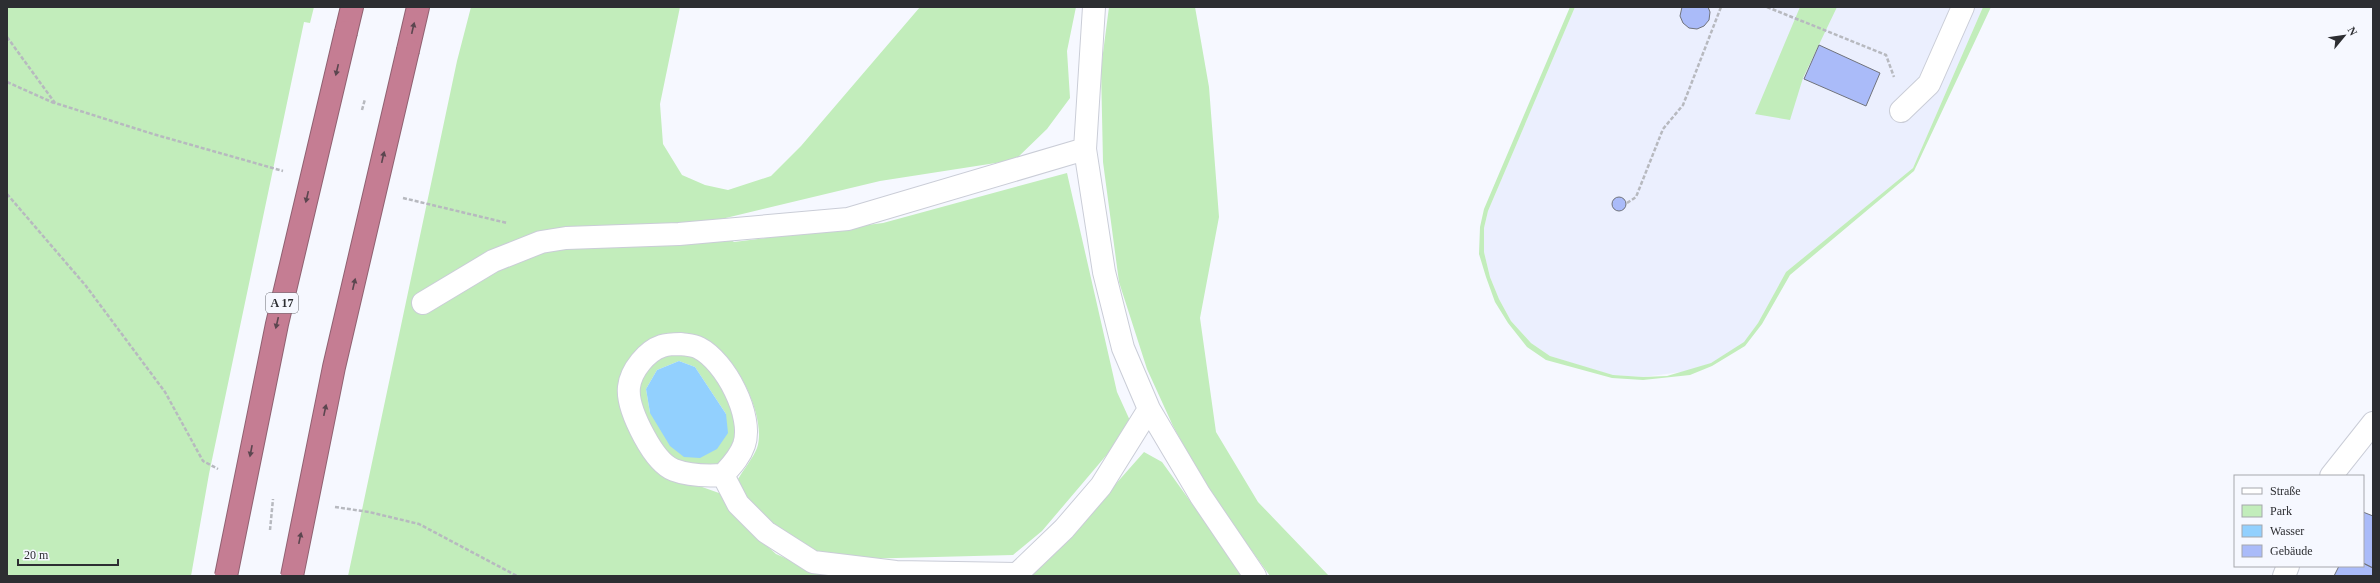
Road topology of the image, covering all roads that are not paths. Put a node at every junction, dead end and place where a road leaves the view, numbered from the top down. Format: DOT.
graph roads {
  1 [pos="352,7"];
  2 [pos="418,7"];
  3 [pos="1094,7"];
  4 [pos="1963,7"];
  5 [pos="1902,111"];
  6 [pos="1085,148"];
  7 [pos="423,303"];
  8 [pos="1149,409"];
  9 [pos="2373,422"];
  10 [pos="723,475"];
  11 [pos="2332,475"];
  12 [pos="1016,575"];
  13 [pos="226,576"];
  14 [pos="292,576"];
  15 [pos="1255,576"];
  1 -- 13 [label="highway, A 17, one-way, bridge"];
  14 -- 2 [label="highway, one-way, bridge"];
  3 -- 6 [label="street"];
  4 -- 5 [label="street"];
  6 -- 7 [label="street"];
  6 -- 8 [label="street"];
  8 -- 12 [label="street"];
  8 -- 15 [label="street"];
  9 -- 11 [label="street"];
  10 -- 10 [label="street"];
  10 -- 12 [label="street"];
}
